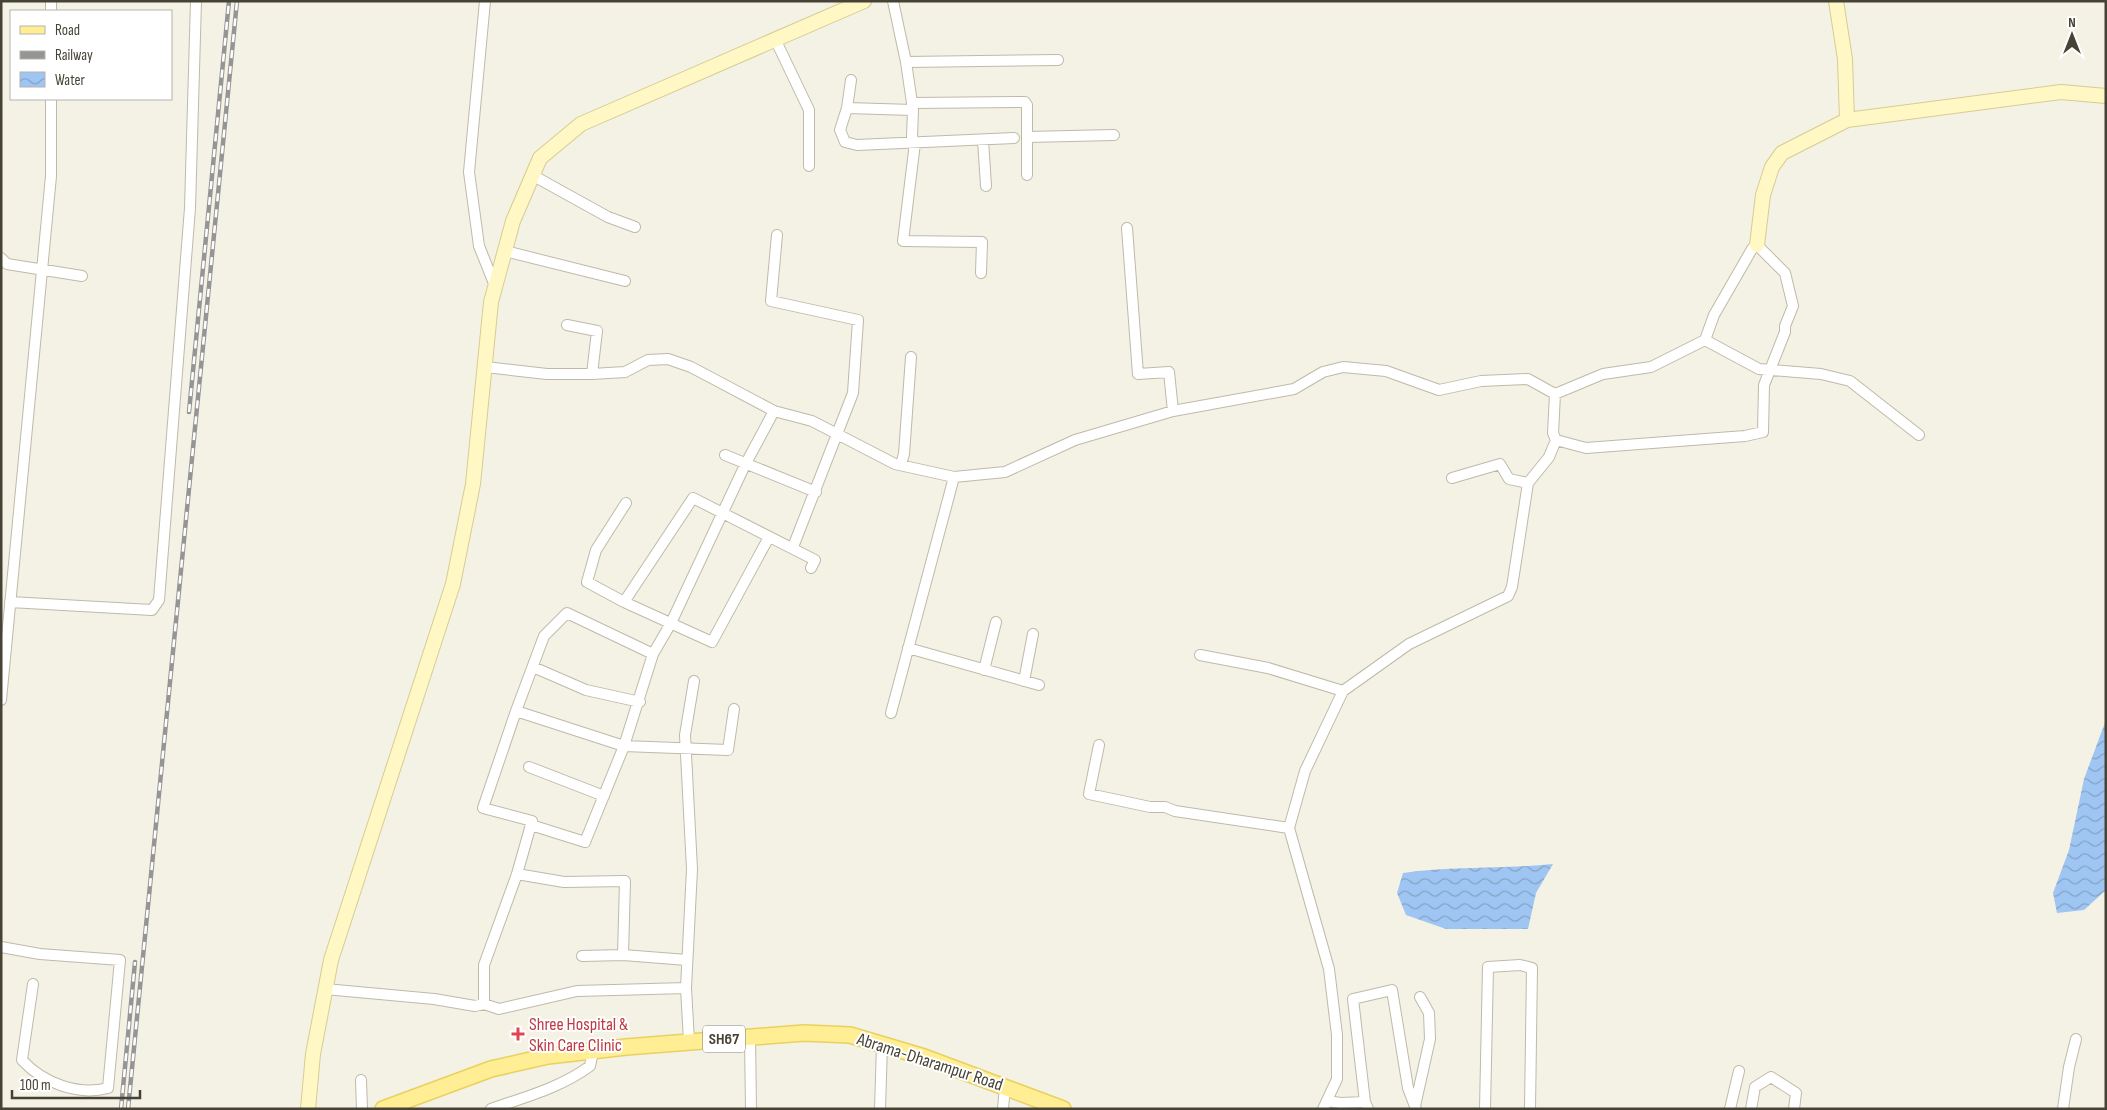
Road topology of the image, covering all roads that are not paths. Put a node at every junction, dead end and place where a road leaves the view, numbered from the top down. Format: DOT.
graph roads {
  1 [pos="196,1"];
  2 [pos="485,1"];
  3 [pos="864,1"];
  4 [pos="894,1"];
  5 [pos="1836,1"];
  6 [pos="776,41"];
  7 [pos="1058,60"];
  8 [pos="906,62"];
  9 [pos="851,80"];
  10 [pos="2106,96"];
  11 [pos="51,100"];
  12 [pos="912,107"];
  13 [pos="847,108"];
  14 [pos="1847,120"];
  15 [pos="1114,135"];
  16 [pos="1027,137"];
  17 [pos="1014,138"];
  18 [pos="983,140"];
  19 [pos="916,143"];
  20 [pos="809,166"];
  21 [pos="532,175"];
  22 [pos="1027,175"];
  23 [pos="986,186"];
  24 [pos="635,228"];
  25 [pos="1128,228"];
  26 [pos="776,235"];
  27 [pos="1757,245"];
  28 [pos="504,251"];
  29 [pos="1,258"];
  30 [pos="42,270"];
  31 [pos="981,272"];
  32 [pos="82,276"];
  33 [pos="625,282"];
  34 [pos="496,286"];
  35 [pos="567,325"];
  36 [pos="1705,340"];
  37 [pos="911,357"];
  38 [pos="485,367"];
  39 [pos="1770,370"];
  40 [pos="592,374"];
  41 [pos="1555,394"];
  42 [pos="774,410"];
  43 [pos="1173,411"];
  44 [pos="838,433"];
  45 [pos="1920,435"];
  46 [pos="1556,440"];
  47 [pos="724,455"];
  48 [pos="901,464"];
  49 [pos="745,465"];
  50 [pos="954,476"];
  51 [pos="1452,478"];
  52 [pos="1528,483"];
  53 [pos="816,492"];
  54 [pos="626,504"];
  55 [pos="722,514"];
  56 [pos="768,537"];
  57 [pos="793,547"];
  58 [pos="812,568"];
  59 [pos="10,602"];
  60 [pos="624,602"];
  61 [pos="996,622"];
  62 [pos="671,623"];
  63 [pos="1034,634"];
  64 [pos="908,648"];
  65 [pos="653,654"];
  66 [pos="1200,655"];
  67 [pos="533,667"];
  68 [pos="984,670"];
  69 [pos="694,681"];
  70 [pos="1024,681"];
  71 [pos="1039,685"];
  72 [pos="1343,691"];
  73 [pos="1,700"];
  74 [pos="640,702"];
  75 [pos="734,709"];
  76 [pos="516,711"];
  77 [pos="891,713"];
  78 [pos="1099,745"];
  79 [pos="624,746"];
  80 [pos="687,749"];
  81 [pos="529,767"];
  82 [pos="604,796"];
  83 [pos="531,825"];
  84 [pos="1290,828"];
  85 [pos="517,874"];
  86 [pos="1,947"];
  87 [pos="623,955"];
  88 [pos="582,956"];
  89 [pos="687,960"];
  90 [pos="34,984"];
  91 [pos="686,988"];
  92 [pos="325,989"];
  93 [pos="1420,997"];
  94 [pos="484,1004"];
  95 [pos="750,1037"];
  96 [pos="2076,1039"];
  97 [pos="689,1041"];
  98 [pos="882,1045"];
  99 [pos="593,1050"];
  100 [pos="1739,1071"];
  101 [pos="361,1080"];
  102 [pos="1005,1086"];
  103 [pos="1325,1105"];
  104 [pos="1367,1105"];
  105 [pos="1416,1108"];
  106 [pos="308,1109"];
  107 [pos="362,1109"];
  108 [pos="383,1109"];
  109 [pos="490,1109"];
  110 [pos="751,1109"];
  111 [pos="880,1109"];
  112 [pos="1004,1109"];
  113 [pos="1063,1109"];
  114 [pos="1486,1109"];
  115 [pos="1530,1109"];
  116 [pos="1730,1109"];
  117 [pos="1751,1109"];
  118 [pos="1794,1109"];
  119 [pos="2064,1109"];
  1 -- 59 [label="street"];
  2 -- 34 [label="street"];
  3 -- 6 [label="street"];
  4 -- 8 [label="street"];
  5 -- 14 [label="street"];
  6 -- 20 [label="street"];
  6 -- 21 [label="street"];
  7 -- 8 [label="street"];
  8 -- 12 [label="street"];
  9 -- 13 [label="street"];
  10 -- 14 [label="street"];
  11 -- 30 [label="street"];
  12 -- 13 [label="street"];
  12 -- 16 [label="street"];
  12 -- 19 [label="street"];
  13 -- 19 [label="street"];
  14 -- 27 [label="street"];
  15 -- 16 [label="street"];
  16 -- 22 [label="street"];
  17 -- 18 [label="street"];
  18 -- 19 [label="street"];
  18 -- 23 [label="street"];
  19 -- 31 [label="street"];
  21 -- 24 [label="street"];
  21 -- 28 [label="street"];
  25 -- 43 [label="street"];
  26 -- 44 [label="street"];
  27 -- 36 [label="street"];
  27 -- 39 [label="street"];
  28 -- 33 [label="street"];
  28 -- 34 [label="street"];
  29 -- 30 [label="street"];
  30 -- 32 [label="street"];
  30 -- 59 [label="street"];
  34 -- 38 [label="street"];
  35 -- 40 [label="street"];
  36 -- 39 [label="street"];
  36 -- 41 [label="street"];
  37 -- 48 [label="street"];
  38 -- 40 [label="street"];
  38 -- 92 [label="street"];
  39 -- 45 [label="street"];
  39 -- 46 [label="street"];
  40 -- 42 [label="street"];
  41 -- 43 [label="street"];
  41 -- 46 [label="street"];
  42 -- 44 [label="street"];
  42 -- 49 [label="street"];
  43 -- 50 [label="street"];
  44 -- 48 [label="street"];
  44 -- 53 [label="street"];
  46 -- 52 [label="street"];
  47 -- 49 [label="street"];
  48 -- 50 [label="street"];
  49 -- 53 [label="street"];
  49 -- 55 [label="street"];
  50 -- 64 [label="street"];
  51 -- 52 [label="street"];
  52 -- 72 [label="street"];
  53 -- 57 [label="street"];
  54 -- 60 [label="street"];
  55 -- 56 [label="street"];
  55 -- 60 [label="street"];
  55 -- 62 [label="street"];
  56 -- 57 [label="street"];
  56 -- 62 [label="street"];
  57 -- 58 [label="street"];
  59 -- 73 [label="street"];
  60 -- 62 [label="street"];
  61 -- 68 [label="street"];
  62 -- 65 [label="street"];
  63 -- 70 [label="street"];
  64 -- 68 [label="street"];
  64 -- 77 [label="street"];
  65 -- 67 [label="street"];
  65 -- 74 [label="street"];
  66 -- 72 [label="street"];
  67 -- 74 [label="street"];
  67 -- 76 [label="street"];
  68 -- 70 [label="street"];
  69 -- 80 [label="street"];
  70 -- 71 [label="street"];
  72 -- 84 [label="street"];
  74 -- 79 [label="street"];
  75 -- 80 [label="street"];
  76 -- 79 [label="street"];
  76 -- 83 [label="street"];
  78 -- 84 [label="street"];
  79 -- 80 [label="street"];
  79 -- 82 [label="street"];
  80 -- 89 [label="street"];
  81 -- 82 [label="street"];
  82 -- 83 [label="street"];
  83 -- 85 [label="street"];
  84 -- 103 [label="street"];
  85 -- 87 [label="street"];
  85 -- 94 [label="street"];
  86 -- 90 [label="street"];
  87 -- 88 [label="street"];
  87 -- 89 [label="street"];
  89 -- 91 [label="street"];
  91 -- 94 [label="street"];
  91 -- 97 [label="street"];
  92 -- 94 [label="street"];
  92 -- 106 [label="street"];
  93 -- 105 [label="street"];
  95 -- 97 [label="main road, Abrama-Dharampur Road / SH67"];
  95 -- 98 [label="main road, Abrama-Dharampur Road / SH67"];
  95 -- 110 [label="street"];
  96 -- 119 [label="street"];
  97 -- 99 [label="main road, Abrama-Dharampur Road / SH67"];
  98 -- 102 [label="main road, Abrama-Dharampur Road / SH67"];
  98 -- 111 [label="street"];
  99 -- 108 [label="main road, Abrama-Dharampur Road / SH67"];
  99 -- 109 [label="street"];
  100 -- 116 [label="street"];
  101 -- 107 [label="street"];
  102 -- 112 [label="street"];
  102 -- 113 [label="main road, Abrama-Dharampur Road / SH67"];
  103 -- 104 [label="street"];
  104 -- 105 [label="street"];
  114 -- 115 [label="street"];
  117 -- 118 [label="street"];
}
